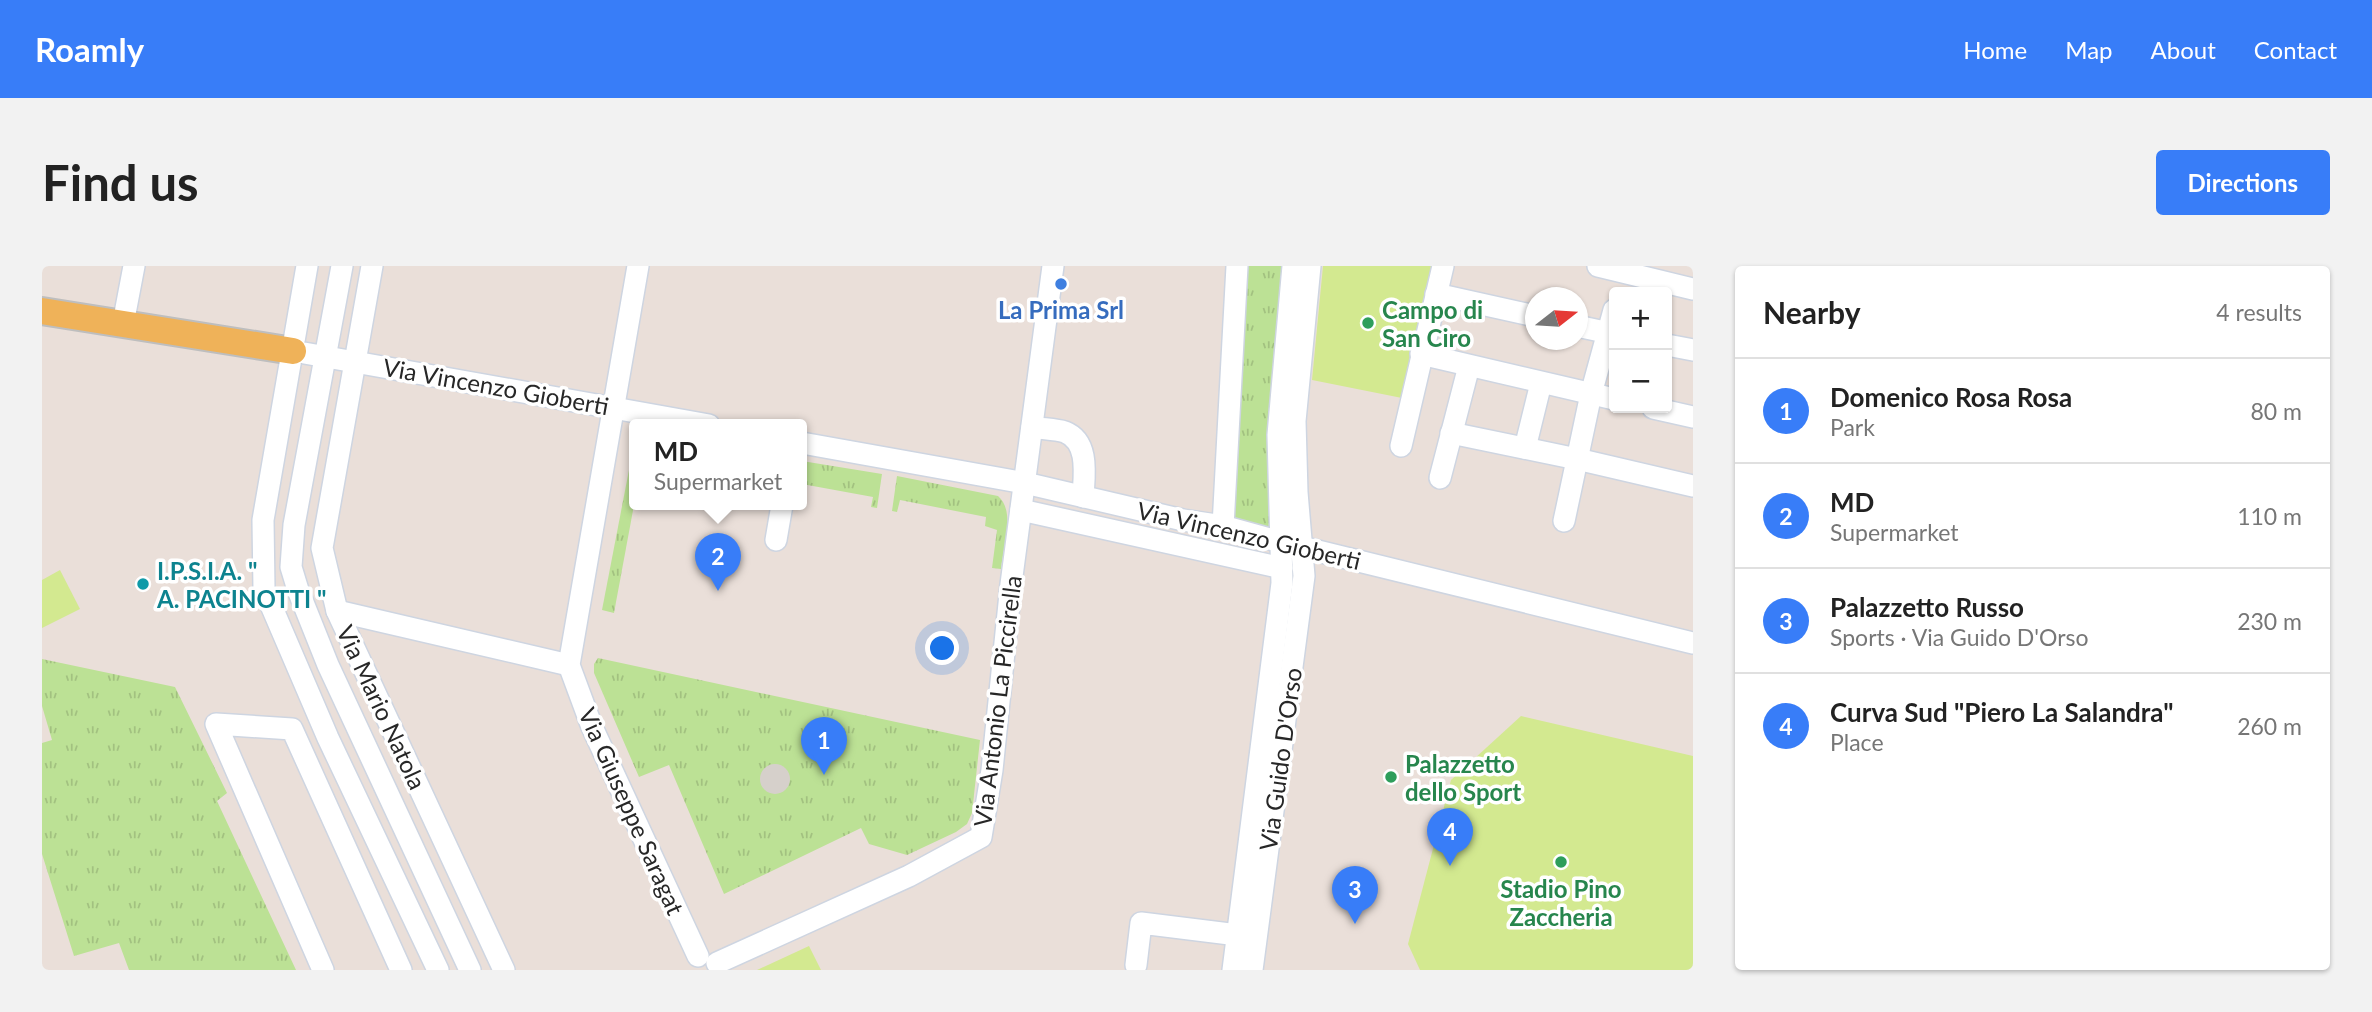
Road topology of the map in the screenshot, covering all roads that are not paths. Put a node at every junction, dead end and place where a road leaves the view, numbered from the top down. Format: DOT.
graph roads {
  1 [pos="134,266"];
  2 [pos="307,266"];
  3 [pos="342,266"];
  4 [pos="372,266"];
  5 [pos="638,266"];
  6 [pos="1053,266"];
  7 [pos="1237,266"];
  8 [pos="1443,266"];
  9 [pos="1598,266"];
  10 [pos="1301,272"];
  11 [pos="1623,277"];
  12 [pos="1681,280"];
  13 [pos="1436,294"];
  14 [pos="42,311"];
  15 [pos="1525,314"];
  16 [pos="123,324"];
  17 [pos="1588,328"];
  18 [pos="1609,333"];
  19 [pos="1609,339"];
  20 [pos="1672,346"];
  21 [pos="293,351"];
  22 [pos="1693,351"];
  23 [pos="1421,354"];
  24 [pos="325,356"];
  25 [pos="355,362"];
  26 [pos="1469,366"];
  27 [pos="1541,383"];
  28 [pos="1591,394"];
  29 [pos="1609,398"];
  30 [pos="616,406"];
  31 [pos="1672,412"];
  32 [pos="1693,416"];
  33 [pos="680,419"];
  34 [pos="1032,427"];
  35 [pos="1451,433"];
  36 [pos="807,444"];
  37 [pos="1401,446"];
  38 [pos="1525,448"];
  39 [pos="1577,458"];
  40 [pos="1440,478"];
  41 [pos="1025,484"];
  42 [pos="1693,486"];
  43 [pos="1083,497"];
  44 [pos="781,510"];
  45 [pos="1021,510"];
  46 [pos="1564,521"];
  47 [pos="1223,526"];
  48 [pos="776,540"];
  49 [pos="1281,542"];
  50 [pos="1303,547"];
  51 [pos="1282,568"];
  52 [pos="337,611"];
  53 [pos="1693,643"];
  54 [pos="569,665"];
  55 [pos="488,934"];
  56 [pos="1238,935"];
  57 [pos="460,947"];
  58 [pos="435,965"];
  59 [pos="706,965"];
  60 [pos="1136,965"];
  61 [pos="323,970"];
  62 [pos="401,970"];
  63 [pos="411,970"];
  64 [pos="470,970"];
  65 [pos="504,970"];
  66 [pos="1233,970"];
  67 [pos="1252,970"];
  1 -- 16 [label="street"];
  2 -- 21 [label="street"];
  3 -- 24 [label="street, Via Mario Natola"];
  4 -- 25 [label="street, Via Mario Natola"];
  5 -- 30 [label="street"];
  6 -- 34 [label="street, Via Antonio La Piccirella"];
  7 -- 47 [label="street"];
  8 -- 13 [label="street"];
  9 -- 11 [label="street"];
  10 -- 49 [label="street, Via Guido D'Orso"];
  10 -- 50 [label="street, Via Guido D'Orso"];
  11 -- 12 [label="street"];
  13 -- 15 [label="street"];
  13 -- 23 [label="street"];
  14 -- 16 [label="main road"];
  16 -- 21 [label="main road"];
  17 -- 18 [label="street"];
  19 -- 28 [label="street"];
  20 -- 22 [label="street"];
  21 -- 24 [label="street, Via Vincenzo Gioberti"];
  21 -- 58 [label="street"];
  23 -- 26 [label="street"];
  23 -- 37 [label="street"];
  24 -- 25 [label="street, Via Vincenzo Gioberti"];
  24 -- 57 [label="street, Via Mario Natola"];
  25 -- 30 [label="street, Via Vincenzo Gioberti"];
  25 -- 52 [label="street, Via Mario Natola"];
  26 -- 27 [label="street"];
  26 -- 35 [label="street"];
  27 -- 28 [label="street"];
  27 -- 38 [label="street"];
  28 -- 29 [label="street"];
  28 -- 39 [label="street"];
  30 -- 33 [label="street, Via Vincenzo Gioberti"];
  30 -- 54 [label="street"];
  31 -- 32 [label="street"];
  34 -- 41 [label="street, Via Antonio La Piccirella"];
  34 -- 43 [label="street"];
  35 -- 38 [label="street"];
  35 -- 40 [label="street"];
  36 -- 41 [label="street, Via Vincenzo Gioberti"];
  38 -- 39 [label="street"];
  39 -- 42 [label="street"];
  39 -- 46 [label="street"];
  41 -- 43 [label="street, Via Vincenzo Gioberti"];
  41 -- 45 [label="street, Via Antonio La Piccirella"];
  43 -- 47 [label="street, Via Vincenzo Gioberti"];
  44 -- 48 [label="street"];
  45 -- 51 [label="street, Via Vincenzo Gioberti"];
  45 -- 59 [label="street, Via Antonio La Piccirella"];
  47 -- 49 [label="street, Via Vincenzo Gioberti"];
  49 -- 50 [label="street, Via Vincenzo Gioberti"];
  49 -- 51 [label="street, Via Guido D'Orso"];
  50 -- 53 [label="street, Via Vincenzo Gioberti"];
  50 -- 67 [label="street, Via Guido D'Orso"];
  51 -- 56 [label="street, Via Guido D'Orso"];
  52 -- 54 [label="street"];
  52 -- 55 [label="street, Via Mario Natola"];
  54 -- 59 [label="street, Via Giuseppe Saragat"];
  55 -- 57 [label="street"];
  55 -- 65 [label="street, Via Mario Natola"];
  56 -- 60 [label="street"];
  56 -- 66 [label="street, Via Guido D'Orso"];
  57 -- 58 [label="street"];
  57 -- 64 [label="street, Via Mario Natola"];
  58 -- 63 [label="street"];
  61 -- 62 [label="street"];
}
